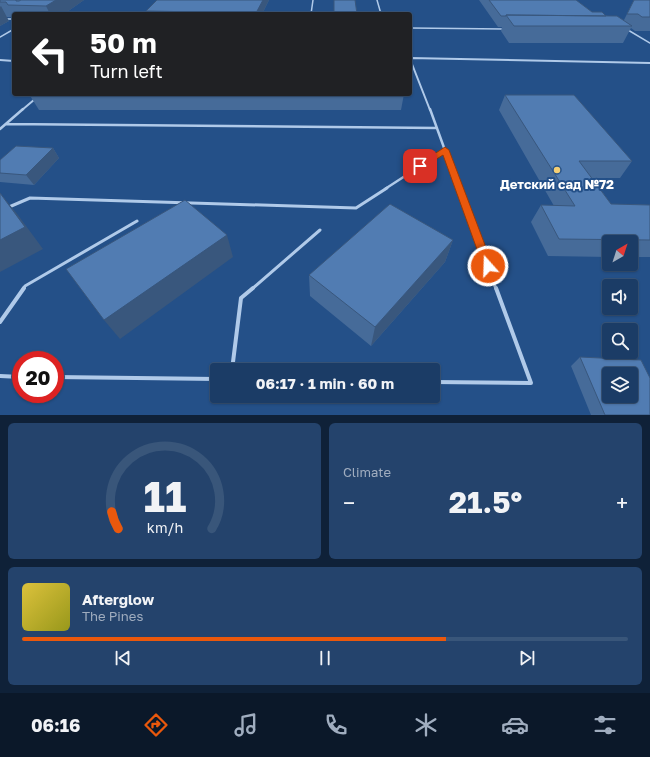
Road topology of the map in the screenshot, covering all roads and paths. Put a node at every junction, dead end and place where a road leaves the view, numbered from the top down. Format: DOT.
graph roads {
  1 [pos="313,0"];
  2 [pos="377,0"];
  3 [pos="311,12"];
  4 [pos="380,12"];
  5 [pos="0,19"];
  6 [pos="12,19"];
  7 [pos="412,28"];
  8 [pos="504,29"];
  9 [pos="12,30"];
  10 [pos="622,30"];
  11 [pos="0,37"];
  12 [pos="650,43"];
  13 [pos="412,58"];
  14 [pos="0,60"];
  15 [pos="12,61"];
  16 [pos="412,63"];
  17 [pos="650,63"];
  18 [pos="39,96"];
  19 [pos="6,124"];
  20 [pos="437,128"];
  21 [pos="0,129"];
  22 [pos="445,150"];
  23 [pos="6,208"];
  24 [pos="138,221"];
  25 [pos="320,230"];
  26 [pos="0,322"];
  27 [pos="233,363"];
  28 [pos="0,376"];
  29 [pos="12,377"];
  30 [pos="64,377"];
  31 [pos="210,379"];
  32 [pos="440,382"];
  1 -- 3 [label="lane"];
  2 -- 4 [label="lane"];
  5 -- 6 [label="lane"];
  7 -- 8 [label="lane"];
  9 -- 11 [label="lane"];
  10 -- 12 [label="lane"];
  13 -- 17 [label="lane"];
  14 -- 15 [label="lane"];
  16 -- 20 [label="lane"];
  18 -- 19 [label="lane"];
  19 -- 20 [label="lane"];
  19 -- 21 [label="lane"];
  20 -- 22 [label="lane"];
  22 -- 23 [label="lane"];
  22 -- 32 [label="lane"];
  24 -- 26 [label="lane"];
  25 -- 27 [label="lane"];
  28 -- 29 [label="lane"];
  30 -- 31 [label="lane"];
}
